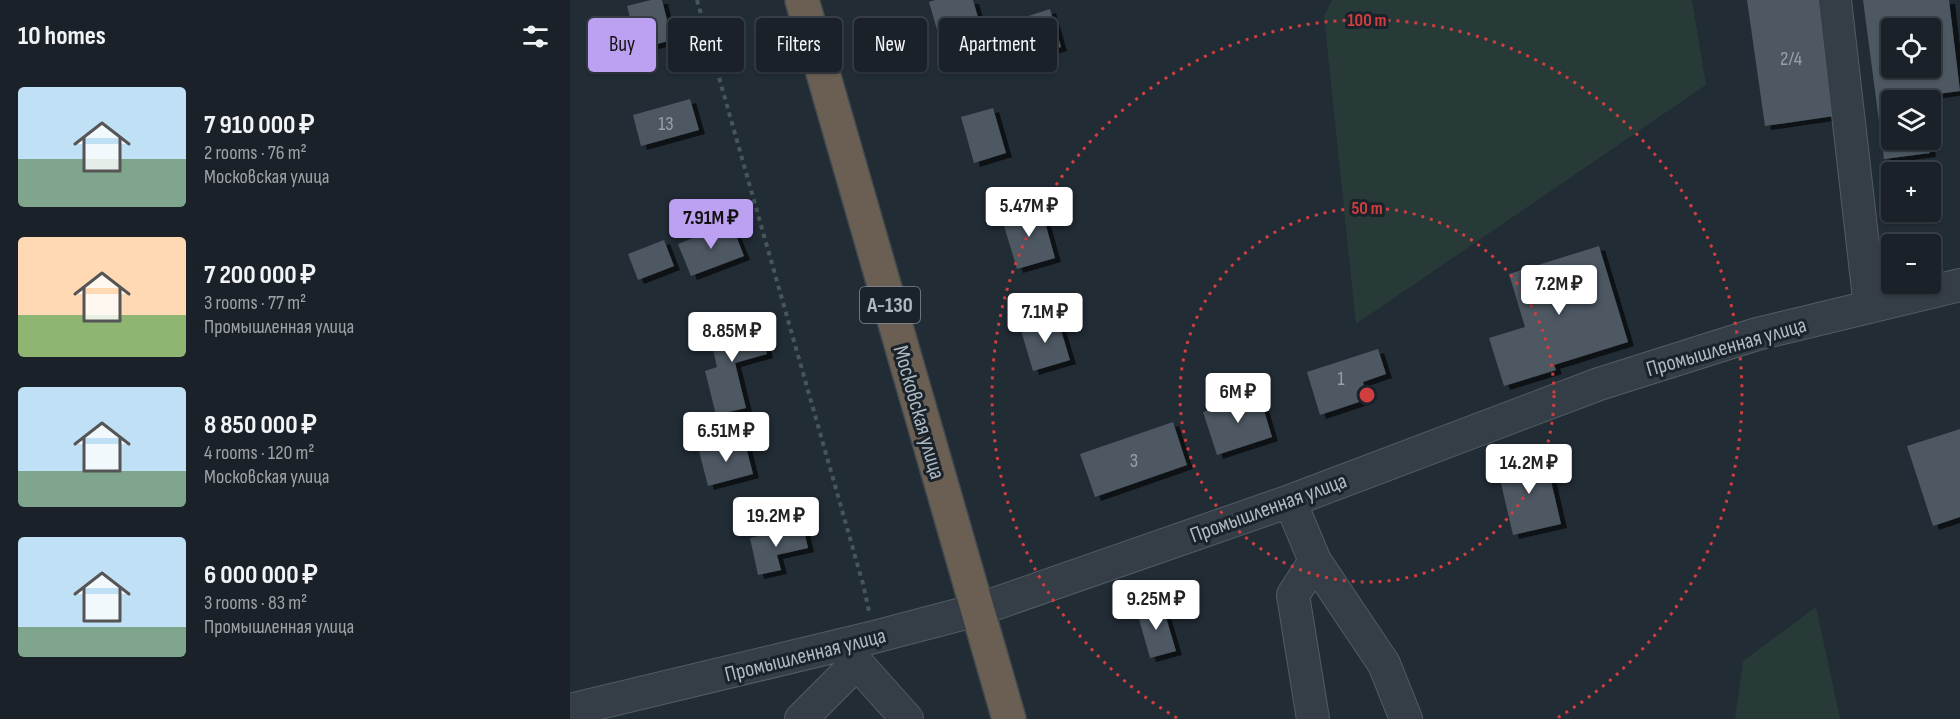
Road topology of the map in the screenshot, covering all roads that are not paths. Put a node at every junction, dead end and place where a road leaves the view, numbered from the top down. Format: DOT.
graph roads {
  1 [pos="802,0"];
  2 [pos="1836,0"];
  3 [pos="1960,285"];
  4 [pos="1870,307"];
  5 [pos="1290,501"];
  6 [pos="1315,561"];
  7 [pos="977,610"];
  8 [pos="861,648"];
  9 [pos="589,711"];
  10 [pos="801,719"];
  11 [pos="907,719"];
  12 [pos="1009,719"];
  13 [pos="1313,719"];
  14 [pos="1406,719"];
  1 -- 7 [label="highway, Московская улица / А-130"];
  2 -- 4 [label="street"];
  3 -- 4 [label="street, Промышленная улица"];
  4 -- 5 [label="street, Промышленная улица"];
  5 -- 6 [label="street"];
  5 -- 7 [label="street, Промышленная улица"];
  6 -- 13 [label="street"];
  6 -- 14 [label="street"];
  7 -- 8 [label="street, Промышленная улица"];
  7 -- 12 [label="highway, Московская улица / А-130"];
  8 -- 9 [label="street, Промышленная улица"];
  8 -- 10 [label="street"];
  8 -- 11 [label="street"];
}
